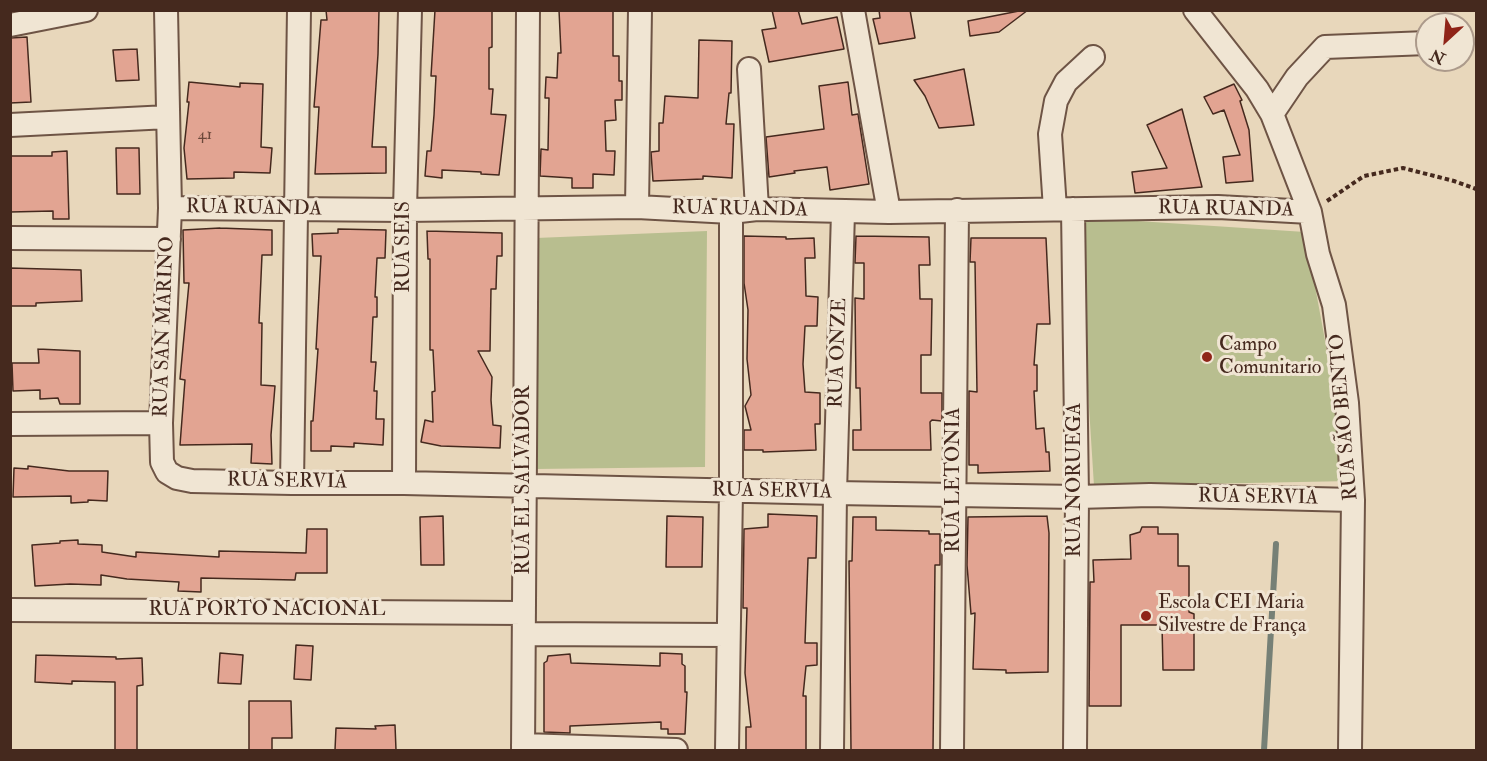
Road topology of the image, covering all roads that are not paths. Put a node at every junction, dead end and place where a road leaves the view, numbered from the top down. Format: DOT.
graph roads {
  1 [pos="86,10"];
  2 [pos="166,10"];
  3 [pos="299,10"];
  4 [pos="410,10"];
  5 [pos="528,10"];
  6 [pos="640,10"];
  7 [pos="854,10"];
  8 [pos="1207,14"];
  9 [pos="10,25"];
  10 [pos="1415,43"];
  11 [pos="1093,57"];
  12 [pos="749,69"];
  13 [pos="1272,114"];
  14 [pos="168,117"];
  15 [pos="10,125"];
  16 [pos="637,207"];
  17 [pos="170,208"];
  18 [pos="527,209"];
  19 [pos="757,209"];
  20 [pos="1064,209"];
  21 [pos="296,210"];
  22 [pos="405,210"];
  23 [pos="957,210"];
  24 [pos="731,212"];
  25 [pos="843,212"];
  26 [pos="888,212"];
  27 [pos="1310,212"];
  28 [pos="10,238"];
  29 [pos="169,239"];
  30 [pos="161,423"];
  31 [pos="10,424"];
  32 [pos="192,481"];
  33 [pos="292,483"];
  34 [pos="404,483"];
  35 [pos="525,486"];
  36 [pos="731,491"];
  37 [pos="835,493"];
  38 [pos="955,495"];
  39 [pos="1077,497"];
  40 [pos="1353,500"];
  41 [pos="10,610"];
  42 [pos="524,623"];
  43 [pos="728,635"];
  44 [pos="523,748"];
  45 [pos="676,750"];
  46 [pos="727,750"];
  47 [pos="832,750"];
  48 [pos="952,750"];
  49 [pos="1075,750"];
  50 [pos="1350,750"];
  1 -- 9 [label="street"];
  2 -- 14 [label="street, RUA SAN MARINO"];
  3 -- 21 [label="street"];
  4 -- 22 [label="street, RUA SEIS"];
  5 -- 18 [label="street, RUA EL SALVADOR"];
  6 -- 16 [label="street"];
  7 -- 26 [label="street"];
  8 -- 13 [label="street, RUA SÃO BENTO"];
  10 -- 13 [label="street"];
  11 -- 20 [label="street, RUA NORUEGA"];
  12 -- 19 [label="street"];
  13 -- 27 [label="street, RUA SÃO BENTO"];
  14 -- 15 [label="street"];
  14 -- 17 [label="street, RUA SAN MARINO"];
  16 -- 18 [label="street, RUA RUANDA"];
  16 -- 24 [label="street, RUA RUANDA"];
  17 -- 21 [label="street, RUA RUANDA"];
  17 -- 29 [label="street, RUA SAN MARINO"];
  18 -- 22 [label="street, RUA RUANDA"];
  18 -- 35 [label="street, RUA EL SALVADOR"];
  19 -- 24 [label="street, RUA RUANDA"];
  19 -- 25 [label="street, RUA RUANDA"];
  20 -- 23 [label="street, RUA RUANDA"];
  20 -- 27 [label="street, RUA RUANDA"];
  20 -- 39 [label="street, RUA NORUEGA"];
  21 -- 22 [label="street, RUA RUANDA"];
  21 -- 33 [label="street"];
  22 -- 34 [label="street, RUA SEIS"];
  23 -- 26 [label="street, RUA RUANDA"];
  23 -- 38 [label="street, RUA LETONIA"];
  24 -- 36 [label="street"];
  25 -- 26 [label="street, RUA RUANDA"];
  25 -- 37 [label="street, RUA ONZE"];
  27 -- 40 [label="street, RUA SÃO BENTO"];
  28 -- 29 [label="street"];
  29 -- 30 [label="street, RUA SAN MARINO"];
  30 -- 31 [label="street"];
  30 -- 32 [label="street, RUA SAN MARINO"];
  32 -- 33 [label="street, RUA SERVIA"];
  33 -- 34 [label="street, RUA SERVIA"];
  34 -- 35 [label="street, RUA SERVIA"];
  35 -- 36 [label="street, RUA SERVIA"];
  35 -- 42 [label="street, RUA EL SALVADOR"];
  36 -- 37 [label="street, RUA SERVIA"];
  36 -- 43 [label="street"];
  37 -- 38 [label="street, RUA SERVIA"];
  37 -- 47 [label="street, RUA ONZE"];
  38 -- 39 [label="street, RUA SERVIA"];
  38 -- 48 [label="street, RUA LETONIA"];
  39 -- 40 [label="street, RUA SERVIA"];
  39 -- 49 [label="street, RUA NORUEGA"];
  40 -- 50 [label="street, RUA SÃO BENTO"];
  41 -- 42 [label="street, RUA PORTO NACIONAL"];
  42 -- 43 [label="street, RUA PORTO NACIONAL"];
  42 -- 44 [label="street, RUA EL SALVADOR"];
  43 -- 46 [label="street"];
  44 -- 45 [label="street"];
}
